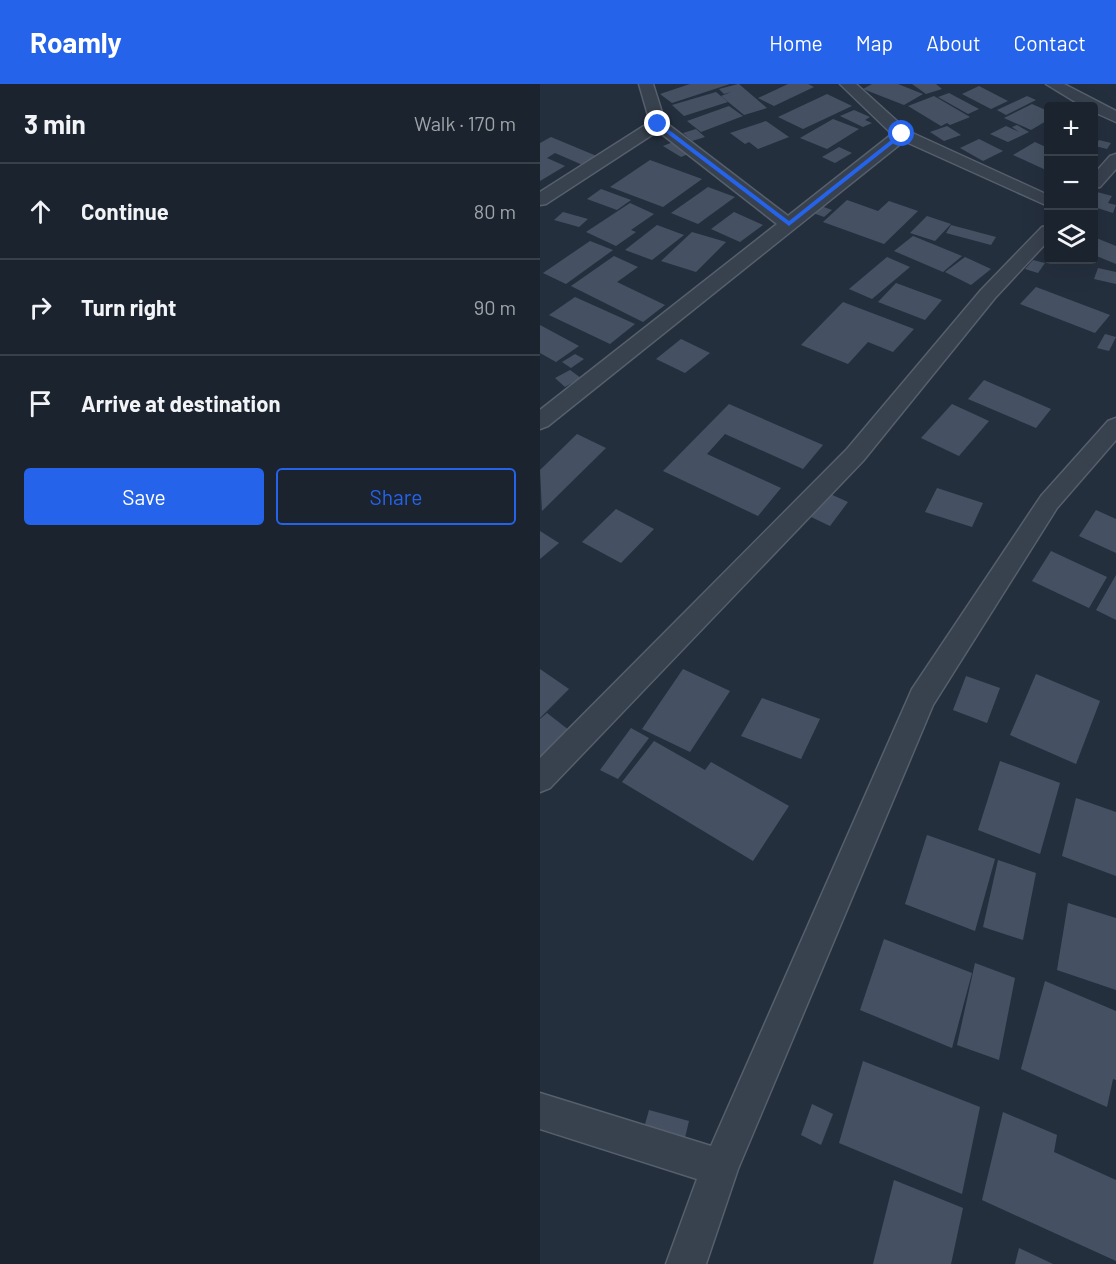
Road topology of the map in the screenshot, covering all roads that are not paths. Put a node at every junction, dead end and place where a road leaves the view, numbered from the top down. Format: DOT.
graph roads {
  1 [pos="646,84"];
  2 [pos="847,84"];
  3 [pos="1053,84"];
  4 [pos="1084,102"];
  5 [pos="1098,109"];
  6 [pos="1116,117"];
  7 [pos="658,124"];
  8 [pos="902,134"];
  9 [pos="1116,159"];
  10 [pos="1098,179"];
  11 [pos="1044,199"];
  12 [pos="540,200"];
  13 [pos="789,225"];
  14 [pos="1044,235"];
  15 [pos="540,421"];
  16 [pos="1116,426"];
  17 [pos="540,778"];
  18 [pos="540,1111"];
  19 [pos="720,1168"];
  20 [pos="686,1264"];
  1 -- 7 [label="street"];
  2 -- 8 [label="street"];
  3 -- 4 [label="street"];
  5 -- 6 [label="street"];
  7 -- 12 [label="street"];
  7 -- 13 [label="street"];
  8 -- 11 [label="street"];
  8 -- 13 [label="street"];
  9 -- 10 [label="street"];
  13 -- 15 [label="street"];
  14 -- 17 [label="street"];
  16 -- 19 [label="street"];
  18 -- 19 [label="street"];
  19 -- 20 [label="street"];
}
